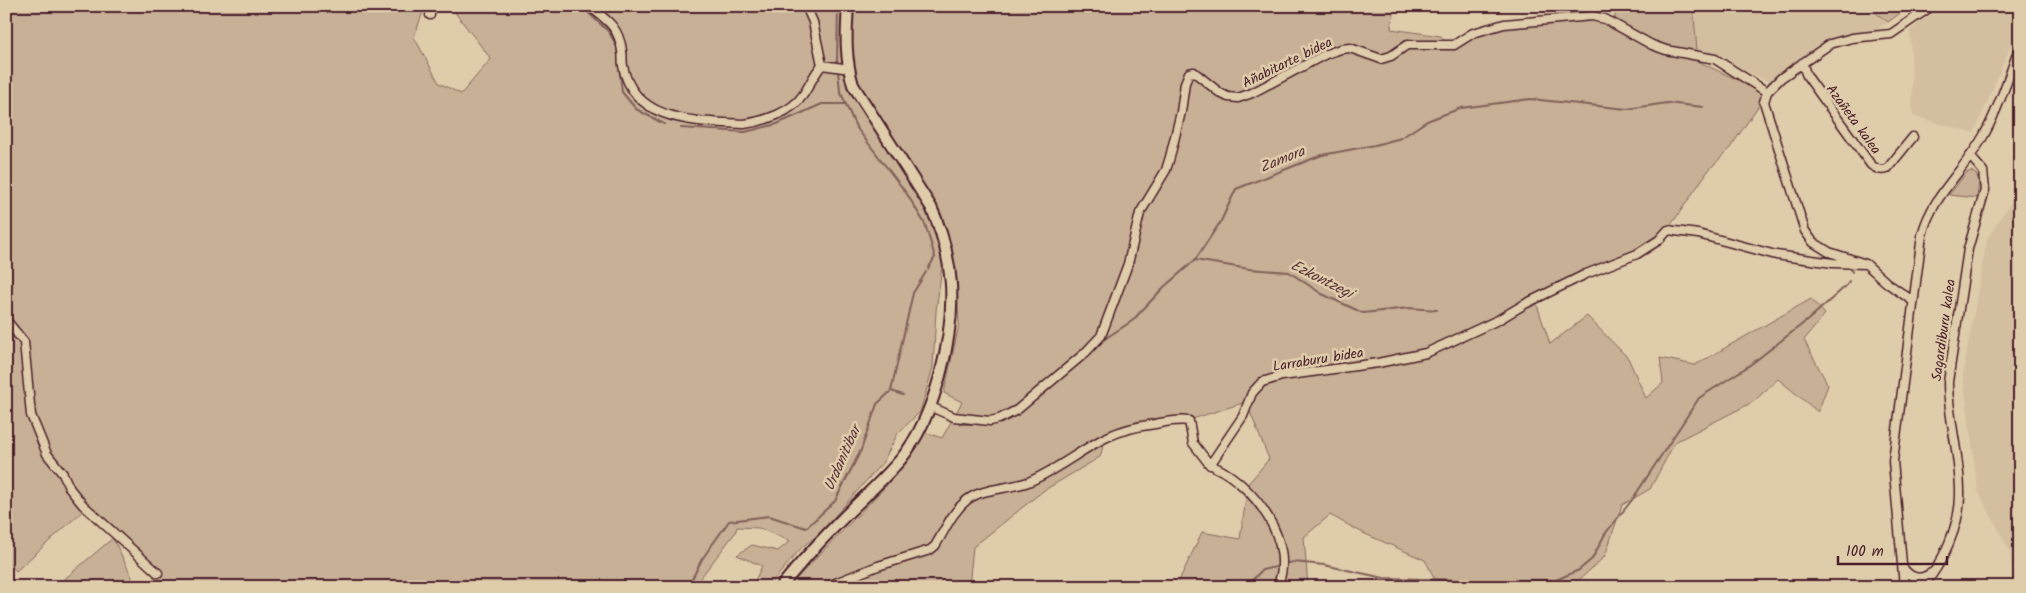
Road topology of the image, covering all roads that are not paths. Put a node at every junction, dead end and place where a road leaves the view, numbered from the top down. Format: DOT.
graph roads {
  1 [pos="589,6"];
  2 [pos="806,6"];
  3 [pos="848,6"];
  4 [pos="1932,6"];
  5 [pos="848,22"];
  6 [pos="2020,46"];
  7 [pos="852,56"];
  8 [pos="1802,63"];
  9 [pos="825,66"];
  10 [pos="843,68"];
  11 [pos="1767,92"];
  12 [pos="864,97"];
  13 [pos="1913,137"];
  14 [pos="1970,156"];
  15 [pos="1866,264"];
  16 [pos="1913,301"];
  17 [pos="6,321"];
  18 [pos="931,407"];
  19 [pos="1215,467"];
  20 [pos="1902,567"];
  21 [pos="792,572"];
  22 [pos="158,573"];
  23 [pos="1922,584"];
  24 [pos="777,587"];
  25 [pos="781,587"];
  26 [pos="825,587"];
  27 [pos="1277,587"];
  28 [pos="1905,587"];
  1 -- 9 [label="street"];
  2 -- 9 [label="street"];
  3 -- 5 [label="main road"];
  4 -- 8 [label="street"];
  5 -- 7 [label="main road"];
  5 -- 10 [label="main road"];
  6 -- 14 [label="street"];
  7 -- 10 [label="main road"];
  7 -- 12 [label="main road"];
  8 -- 11 [label="street"];
  8 -- 13 [label="street, Azañeta kalea"];
  9 -- 10 [label="street"];
  10 -- 12 [label="main road"];
  11 -- 15 [label="street"];
  11 -- 18 [label="street, Añabitarte bidea"];
  12 -- 18 [label="main road"];
  14 -- 16 [label="street"];
  14 -- 23 [label="street, Sagardiburu kalea"];
  15 -- 16 [label="street"];
  15 -- 26 [label="street, Larraburu bidea"];
  16 -- 20 [label="street"];
  17 -- 22 [label="street"];
  18 -- 21 [label="main road"];
  19 -- 27 [label="street"];
  20 -- 23 [label="street"];
  20 -- 28 [label="street"];
  21 -- 24 [label="main road"];
  21 -- 25 [label="main road"];
  23 -- 28 [label="street, Sagardiburu kalea"];
}
